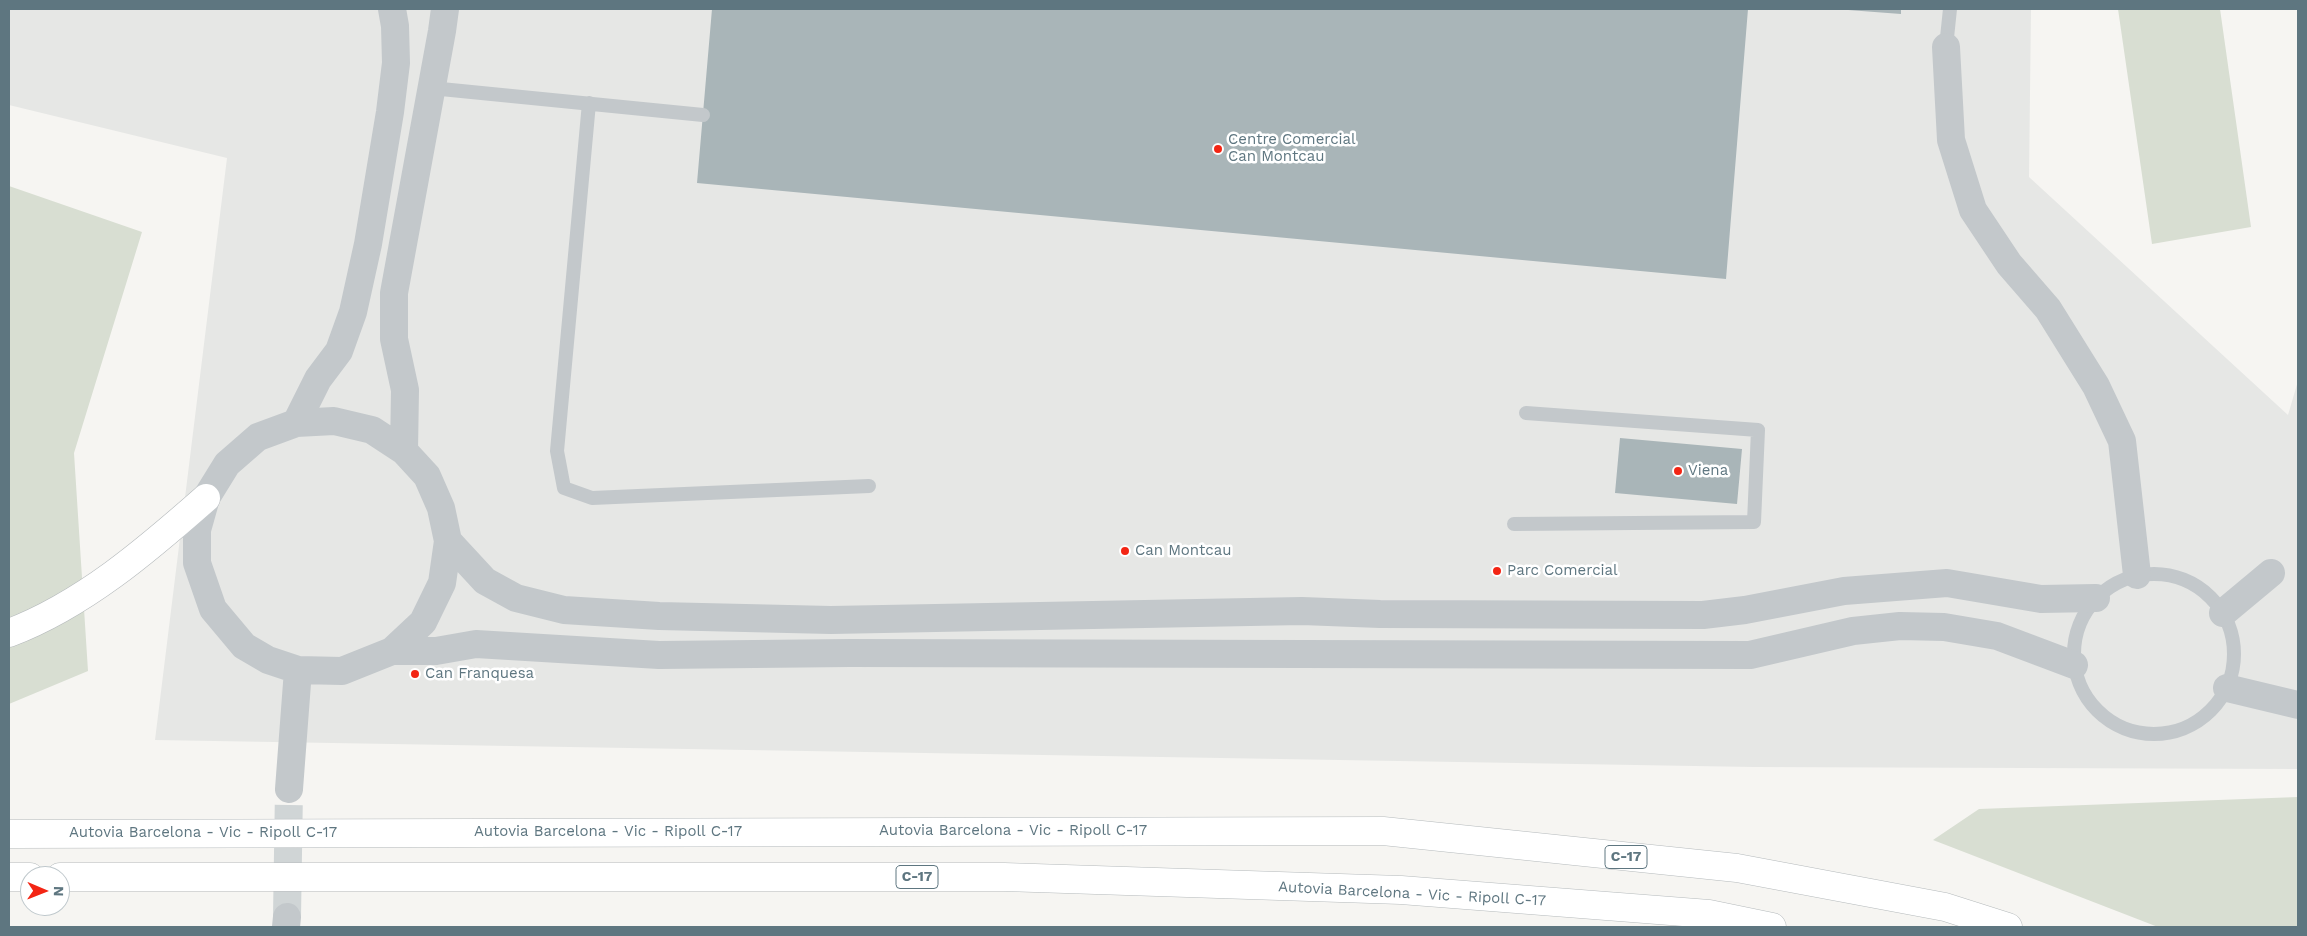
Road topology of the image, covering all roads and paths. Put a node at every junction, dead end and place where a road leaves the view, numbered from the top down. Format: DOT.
graph roads {
  1 [pos="392,9"];
  2 [pos="445,9"];
  3 [pos="1950,9"];
  4 [pos="1946,47"];
  5 [pos="431,88"];
  6 [pos="588,104"];
  7 [pos="703,115"];
  8 [pos="1526,413"];
  9 [pos="296,423"];
  10 [pos="404,451"];
  11 [pos="869,486"];
  12 [pos="206,498"];
  13 [pos="1514,524"];
  14 [pos="448,541"];
  15 [pos="2271,573"];
  16 [pos="2138,575"];
  17 [pos="2096,598"];
  18 [pos="2223,613"];
  19 [pos="9,633"];
  20 [pos="392,651"];
  21 [pos="2074,665"];
  22 [pos="298,670"];
  23 [pos="2228,688"];
  24 [pos="2298,705"];
  25 [pos="289,789"];
  26 [pos="9,834"];
  27 [pos="70,877"];
  28 [pos="1772,927"];
  29 [pos="2008,927"];
  1 -- 9 [label="street"];
  2 -- 5 [label="street"];
  3 -- 4 [label="lane"];
  4 -- 16 [label="street"];
  5 -- 6 [label="lane"];
  5 -- 10 [label="street"];
  6 -- 7 [label="lane"];
  6 -- 11 [label="lane"];
  8 -- 13 [label="lane"];
  9 -- 10 [label="street"];
  9 -- 12 [label="street"];
  10 -- 14 [label="street"];
  12 -- 19 [label="highway"];
  12 -- 22 [label="street"];
  14 -- 17 [label="street"];
  14 -- 20 [label="street"];
  15 -- 18 [label="street"];
  16 -- 17 [label="lane"];
  16 -- 18 [label="lane"];
  17 -- 21 [label="lane"];
  18 -- 23 [label="lane"];
  20 -- 21 [label="street"];
  20 -- 22 [label="street"];
  21 -- 23 [label="lane"];
  22 -- 25 [label="street"];
  23 -- 24 [label="street"];
  26 -- 29 [label="highway, Autovia Barcelona - Vic - Ripoll C-17 / C-17"];
  27 -- 28 [label="highway, Autovia Barcelona - Vic - Ripoll C-17 / C-17"];
}
